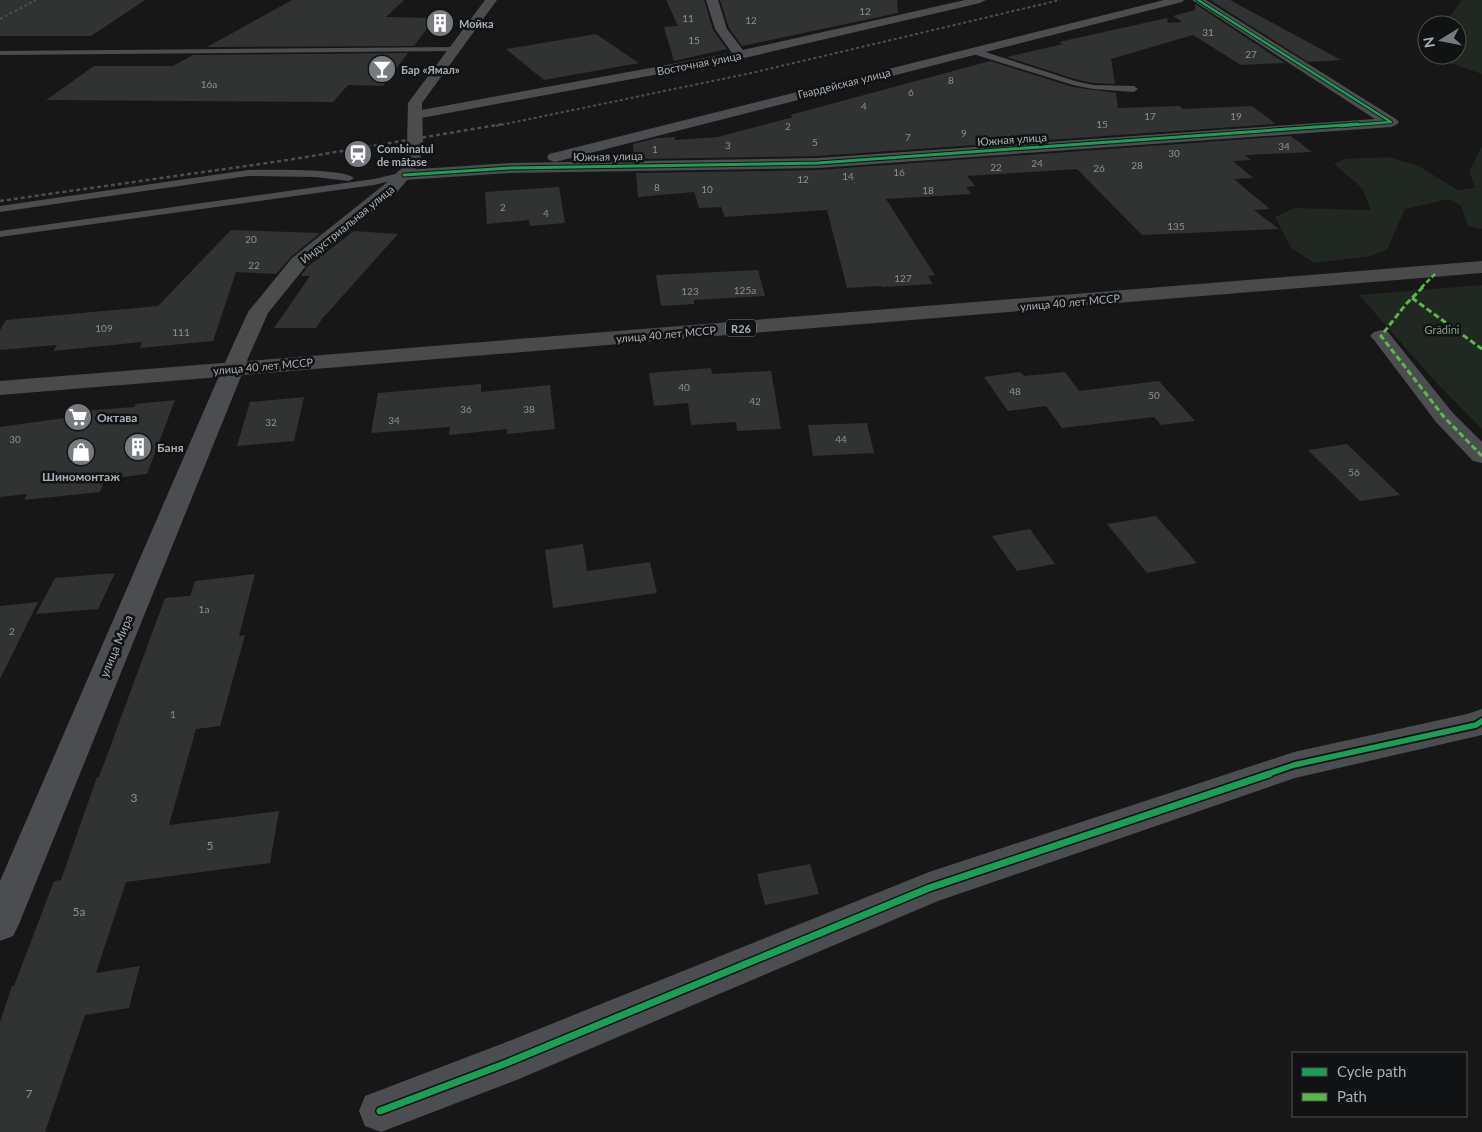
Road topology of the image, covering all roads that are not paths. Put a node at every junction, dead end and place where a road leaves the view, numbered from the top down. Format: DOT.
graph roads {
  1 [pos="490,0"];
  2 [pos="712,0"];
  3 [pos="980,0"];
  4 [pos="1178,0"];
  5 [pos="1198,0"];
  6 [pos="898,5"];
  7 [pos="908,16"];
  8 [pos="454,50"];
  9 [pos="973,51"];
  10 [pos="0,54"];
  11 [pos="740,55"];
  12 [pos="1134,89"];
  13 [pos="416,115"];
  14 [pos="510,168"];
  15 [pos="404,175"];
  16 [pos="374,182"];
  17 [pos="0,209"];
  18 [pos="0,234"];
  19 [pos="1482,267"];
  20 [pos="1381,336"];
  21 [pos="233,369"];
  22 [pos="0,388"];
  23 [pos="1482,456"];
  24 [pos="1482,721"];
  25 [pos="0,924"];
  26 [pos="380,1111"];
  1 -- 8 [label="street, Индустриальная улица"];
  2 -- 11 [label="street"];
  3 -- 7 [label="street, Восточная улица"];
  4 -- 9 [label="street, Гвардейская улица"];
  5 -- 14 [label="street, Южная улица"];
  6 -- 7 [label="street"];
  7 -- 11 [label="street, Восточная улица"];
  8 -- 10 [label="lane"];
  8 -- 13 [label="street, Индустриальная улица"];
  9 -- 12 [label="lane"];
  9 -- 14 [label="street, Гвардейская улица"];
  11 -- 13 [label="street, Восточная улица"];
  13 -- 15 [label="street, Индустриальная улица"];
  14 -- 15 [label="street, Южная улица"];
  15 -- 16 [label="lane"];
  15 -- 21 [label="street, Индустриальная улица"];
  16 -- 17 [label="lane"];
  16 -- 18 [label="lane"];
  19 -- 21 [label="main road, улица 40 лет МССР / R26"];
  20 -- 23 [label="street"];
  21 -- 22 [label="main road, улица 40 лет МССР / R26"];
  21 -- 25 [label="street, улица Мира"];
  24 -- 26 [label="street"];
}
